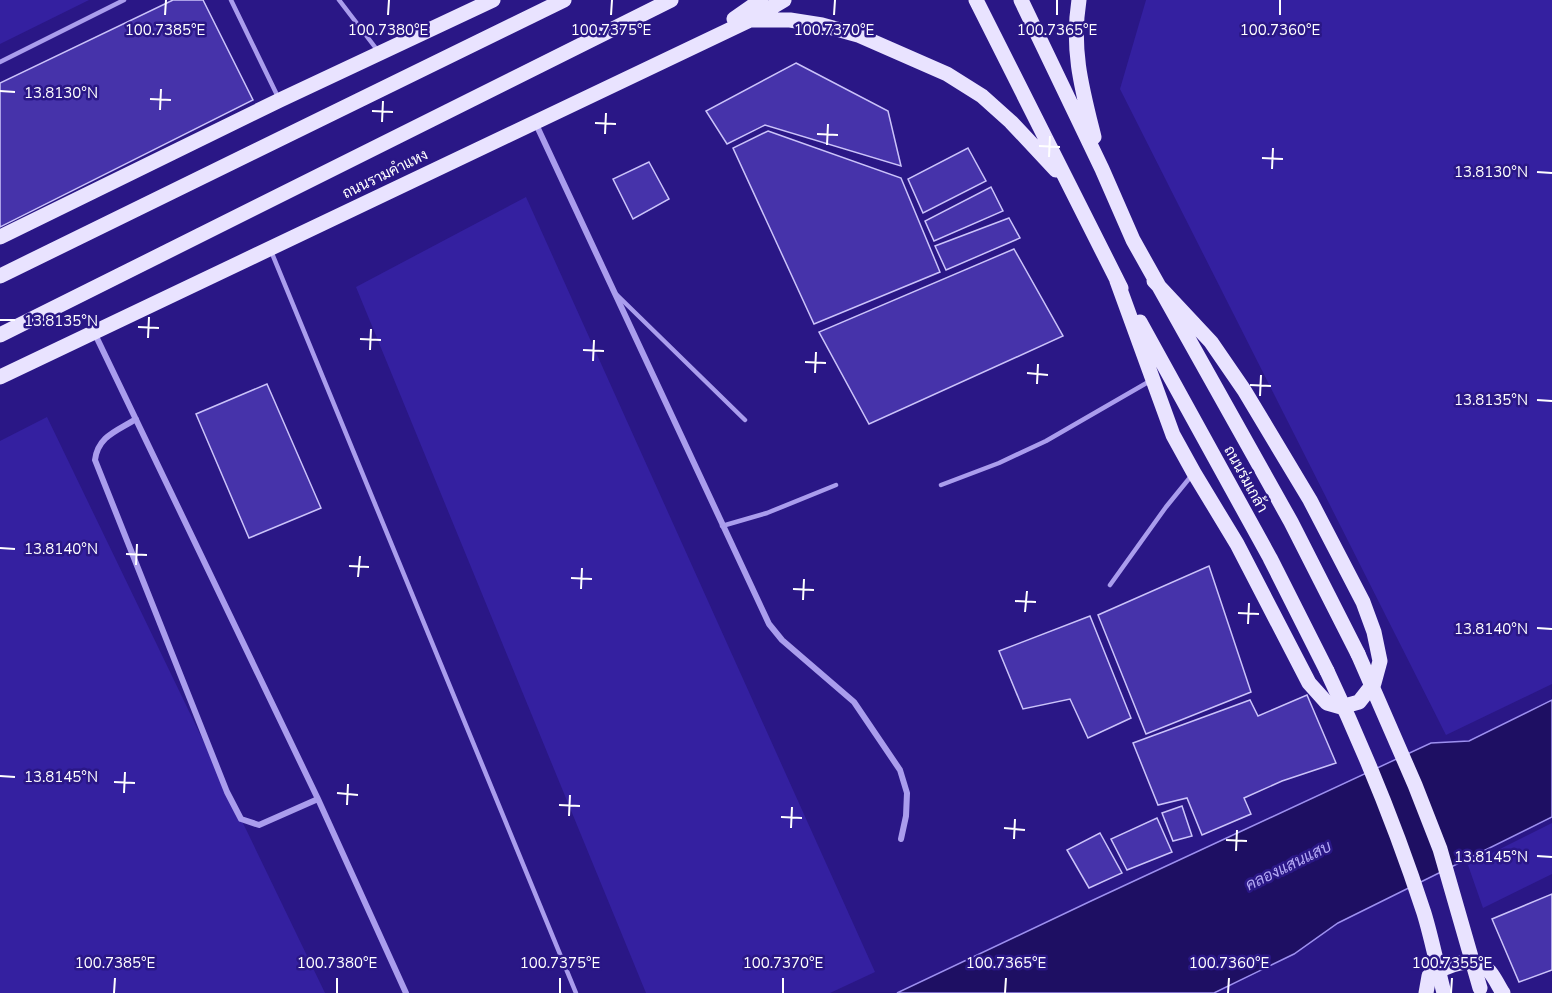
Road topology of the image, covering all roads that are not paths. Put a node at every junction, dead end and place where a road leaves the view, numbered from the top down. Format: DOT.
graph roads {
  1 [pos="124,0"];
  2 [pos="231,0"];
  3 [pos="339,0"];
  4 [pos="493,0"];
  5 [pos="564,0"];
  6 [pos="671,0"];
  7 [pos="761,0"];
  8 [pos="784,0"];
  9 [pos="976,0"];
  10 [pos="1021,0"];
  11 [pos="1079,0"];
  12 [pos="750,20"];
  13 [pos="700,43"];
  14 [pos="379,53"];
  15 [pos="0,62"];
  16 [pos="280,100"];
  17 [pos="534,121"];
  18 [pos="1102,169"];
  19 [pos="1068,183"];
  20 [pos="0,237"];
  21 [pos="270,249"];
  22 [pos="0,276"];
  23 [pos="1117,281"];
  24 [pos="1154,281"];
  25 [pos="615,293"];
  26 [pos="94,332"];
  27 [pos="0,335"];
  28 [pos="0,378"];
  29 [pos="1153,380"];
  30 [pos="136,419"];
  31 [pos="745,420"];
  32 [pos="1194,473"];
  33 [pos="836,485"];
  34 [pos="941,485"];
  35 [pos="722,526"];
  36 [pos="1110,585"];
  37 [pos="318,799"];
  38 [pos="901,839"];
  39 [pos="1481,991"];
  40 [pos="406,993"];
  41 [pos="576,993"];
  42 [pos="1426,993"];
  43 [pos="1444,993"];
  44 [pos="1503,993"];
  1 -- 15 [label="lane"];
  2 -- 16 [label="lane"];
  3 -- 14 [label="lane"];
  4 -- 14 [label="main road"];
  5 -- 22 [label="main road"];
  6 -- 27 [label="main road, ถนนรามคำแหง"];
  7 -- 13 [label="main road"];
  8 -- 12 [label="main road, ถนนรามคำแหง"];
  9 -- 19 [label="main road, ถนนร่มเกล้า"];
  10 -- 18 [label="main road, ถนนร่มเกล้า"];
  11 -- 18 [label="main road"];
  12 -- 13 [label="main road, ถนนรามคำแหง"];
  12 -- 19 [label="main road"];
  13 -- 17 [label="main road, ถนนรามคำแหง"];
  14 -- 16 [label="main road"];
  16 -- 20 [label="main road"];
  17 -- 21 [label="main road, ถนนรามคำแหง"];
  17 -- 25 [label="street"];
  18 -- 24 [label="main road, ถนนร่มเกล้า"];
  19 -- 23 [label="main road, ถนนร่มเกล้า"];
  21 -- 26 [label="main road, ถนนรามคำแหง"];
  21 -- 41 [label="lane"];
  23 -- 29 [label="main road"];
  23 -- 43 [label="main road, ถนนร่มเกล้า, bridge"];
  24 -- 32 [label="main road"];
  24 -- 39 [label="main road, ถนนร่มเกล้า, bridge"];
  25 -- 31 [label="lane"];
  25 -- 35 [label="street"];
  26 -- 28 [label="main road, ถนนรามคำแหง"];
  26 -- 30 [label="street"];
  29 -- 32 [label="main road"];
  29 -- 34 [label="lane"];
  30 -- 37 [label="street"];
  30 -- 37 [label="street"];
  32 -- 36 [label="lane"];
  33 -- 35 [label="lane"];
  35 -- 38 [label="street"];
  37 -- 40 [label="street"];
  42 -- 44 [label="main road"];
}
